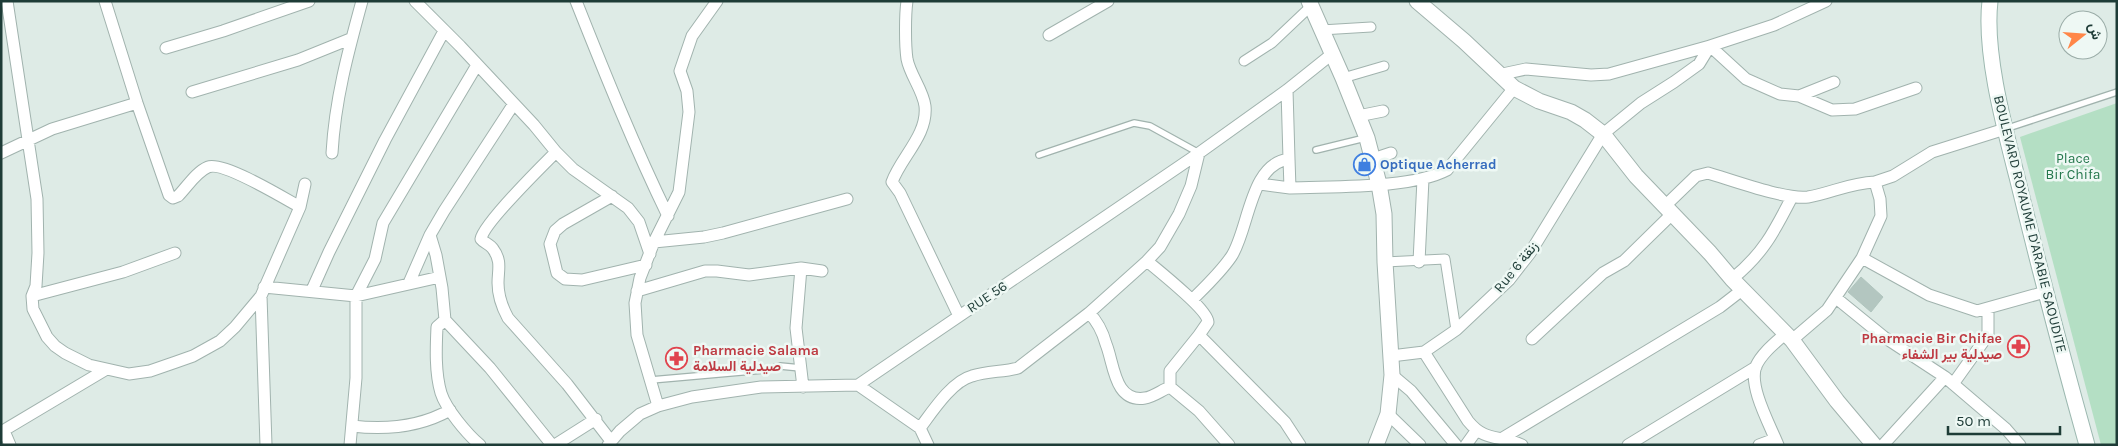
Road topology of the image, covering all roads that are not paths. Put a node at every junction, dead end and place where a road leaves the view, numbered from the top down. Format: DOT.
graph roads {
  1 [pos="6,1"];
  2 [pos="105,1"];
  3 [pos="362,1"];
  4 [pos="415,1"];
  5 [pos="576,1"];
  6 [pos="716,1"];
  7 [pos="907,1"];
  8 [pos="1108,1"];
  9 [pos="1416,1"];
  10 [pos="1826,1"];
  11 [pos="1990,1"];
  12 [pos="304,2"];
  13 [pos="1309,4"];
  14 [pos="1371,26"];
  15 [pos="1322,30"];
  16 [pos="444,31"];
  17 [pos="1049,35"];
  18 [pos="350,39"];
  19 [pos="1710,46"];
  20 [pos="166,48"];
  21 [pos="1332,54"];
  22 [pos="1244,61"];
  23 [pos="477,65"];
  24 [pos="1384,66"];
  25 [pos="1498,75"];
  26 [pos="1343,78"];
  27 [pos="1834,82"];
  28 [pos="1514,88"];
  29 [pos="1916,88"];
  30 [pos="1287,90"];
  31 [pos="192,92"];
  32 [pos="2117,92"];
  33 [pos="1799,96"];
  34 [pos="137,103"];
  35 [pos="514,105"];
  36 [pos="1383,111"];
  37 [pos="1358,116"];
  38 [pos="2005,129"];
  39 [pos="1603,134"];
  40 [pos="29,138"];
  41 [pos="1367,138"];
  42 [pos="1316,150"];
  43 [pos="556,152"];
  44 [pos="1,153"];
  45 [pos="332,153"];
  46 [pos="1199,153"];
  47 [pos="1391,153"];
  48 [pos="1039,156"];
  49 [pos="1288,159"];
  50 [pos="1373,160"];
  51 [pos="1423,179"];
  52 [pos="1876,182"];
  53 [pos="305,184"];
  54 [pos="1260,184"];
  55 [pos="1379,184"];
  56 [pos="1290,188"];
  57 [pos="612,196"];
  58 [pos="1792,197"];
  59 [pos="847,199"];
  60 [pos="300,207"];
  61 [pos="1669,209"];
  62 [pos="668,216"];
  63 [pos="430,235"];
  64 [pos="654,242"];
  65 [pos="175,253"];
  66 [pos="650,254"];
  67 [pos="1862,258"];
  68 [pos="1147,262"];
  69 [pos="1385,262"];
  70 [pos="1419,262"];
  71 [pos="646,265"];
  72 [pos="801,268"];
  73 [pos="822,271"];
  74 [pos="440,277"];
  75 [pos="409,283"];
  76 [pos="1737,285"];
  77 [pos="312,290"];
  78 [pos="262,291"];
  79 [pos="637,291"];
  80 [pos="2045,292"];
  81 [pos="32,296"];
  82 [pos="356,296"];
  83 [pos="1836,298"];
  84 [pos="1192,300"];
  85 [pos="1988,309"];
  86 [pos="1089,313"];
  87 [pos="960,316"];
  88 [pos="445,320"];
  89 [pos="1456,330"];
  90 [pos="1199,335"];
  91 [pos="1788,337"];
  92 [pos="1532,339"];
  93 [pos="1424,352"];
  94 [pos="1391,356"];
  95 [pos="1756,367"];
  96 [pos="800,368"];
  97 [pos="105,370"];
  98 [pos="1392,375"];
  99 [pos="651,380"];
  100 [pos="1949,381"];
  101 [pos="858,385"];
  102 [pos="803,387"];
  103 [pos="1170,387"];
  104 [pos="658,406"];
  105 [pos="450,410"];
  106 [pos="1388,414"];
  107 [pos="596,419"];
  108 [pos="352,426"];
  109 [pos="920,428"];
  110 [pos="3,431"];
  111 [pos="1476,431"];
  112 [pos="1501,439"];
  113 [pos="1777,442"];
  114 [pos="609,443"];
  115 [pos="10,445"];
  116 [pos="266,445"];
  117 [pos="350,445"];
  118 [pos="480,445"];
  119 [pos="553,445"];
  120 [pos="928,445"];
  121 [pos="1229,445"];
  122 [pos="1300,445"];
  123 [pos="1376,445"];
  124 [pos="1420,445"];
  125 [pos="1456,445"];
  126 [pos="1466,445"];
  127 [pos="1522,445"];
  128 [pos="1628,445"];
  129 [pos="1759,445"];
  130 [pos="1874,445"];
  131 [pos="1884,445"];
  132 [pos="2020,445"];
  133 [pos="2087,445"];
  1 -- 40 [label="street"];
  2 -- 34 [label="street"];
  3 -- 18 [label="street"];
  4 -- 16 [label="street"];
  5 -- 62 [label="street"];
  6 -- 62 [label="street"];
  7 -- 87 [label="street"];
  8 -- 17 [label="street"];
  9 -- 25 [label="street"];
  10 -- 19 [label="street"];
  11 -- 38 [label="street, BOULEVARD ROYAUME D'ARABIE SAOUDITE"];
  12 -- 20 [label="street"];
  13 -- 15 [label="street"];
  13 -- 22 [label="street"];
  14 -- 15 [label="street"];
  15 -- 21 [label="street"];
  16 -- 23 [label="street"];
  16 -- 77 [label="street"];
  18 -- 31 [label="street"];
  18 -- 45 [label="street"];
  19 -- 25 [label="street"];
  19 -- 33 [label="street"];
  19 -- 39 [label="street, Rue 6 زنقة"];
  21 -- 26 [label="street"];
  21 -- 30 [label="street, RUE 56"];
  23 -- 35 [label="street"];
  23 -- 82 [label="street"];
  24 -- 26 [label="street"];
  25 -- 28 [label="street"];
  26 -- 37 [label="street"];
  27 -- 33 [label="street"];
  28 -- 39 [label="street"];
  28 -- 51 [label="street"];
  29 -- 33 [label="street"];
  30 -- 46 [label="street, RUE 56"];
  30 -- 49 [label="street"];
  32 -- 38 [label="lane"];
  34 -- 40 [label="street"];
  34 -- 60 [label="street"];
  35 -- 43 [label="street"];
  35 -- 63 [label="street"];
  36 -- 37 [label="street"];
  37 -- 41 [label="street"];
  38 -- 52 [label="street"];
  38 -- 80 [label="street, BOULEVARD ROYAUME D'ARABIE SAOUDITE"];
  39 -- 61 [label="street"];
  39 -- 89 [label="street, Rue 6 زنقة"];
  40 -- 44 [label="street"];
  40 -- 81 [label="street"];
  41 -- 42 [label="lane"];
  41 -- 50 [label="street"];
  43 -- 57 [label="street"];
  43 -- 107 [label="street"];
  46 -- 48 [label="lane"];
  46 -- 68 [label="street"];
  46 -- 87 [label="street, RUE 56"];
  47 -- 50 [label="street"];
  49 -- 54 [label="street"];
  49 -- 56 [label="street"];
  50 -- 55 [label="street"];
  51 -- 55 [label="street"];
  51 -- 70 [label="street"];
  52 -- 58 [label="street"];
  52 -- 67 [label="street"];
  53 -- 60 [label="street"];
  54 -- 56 [label="street"];
  54 -- 84 [label="street"];
  55 -- 56 [label="street"];
  55 -- 69 [label="street"];
  57 -- 66 [label="street"];
  57 -- 71 [label="street"];
  58 -- 61 [label="street"];
  58 -- 76 [label="street"];
  59 -- 64 [label="street"];
  60 -- 78 [label="street"];
  61 -- 76 [label="street"];
  61 -- 92 [label="street"];
  62 -- 64 [label="street"];
  63 -- 74 [label="street"];
  63 -- 75 [label="street"];
  64 -- 66 [label="street"];
  65 -- 81 [label="street"];
  66 -- 71 [label="street"];
  67 -- 83 [label="street"];
  67 -- 85 [label="street"];
  68 -- 84 [label="street"];
  68 -- 86 [label="street"];
  69 -- 70 [label="street"];
  69 -- 94 [label="street"];
  70 -- 89 [label="street"];
  71 -- 79 [label="street"];
  72 -- 73 [label="street"];
  72 -- 79 [label="street"];
  72 -- 96 [label="street"];
  74 -- 75 [label="street"];
  74 -- 88 [label="street"];
  75 -- 82 [label="street"];
  76 -- 91 [label="street"];
  76 -- 112 [label="street"];
  77 -- 78 [label="street"];
  77 -- 82 [label="street"];
  78 -- 97 [label="street"];
  78 -- 116 [label="street"];
  79 -- 99 [label="street"];
  80 -- 85 [label="street"];
  80 -- 133 [label="street, BOULEVARD ROYAUME D'ARABIE SAOUDITE"];
  81 -- 97 [label="street"];
  82 -- 108 [label="street"];
  83 -- 91 [label="street"];
  83 -- 100 [label="street"];
  84 -- 90 [label="street"];
  85 -- 100 [label="street"];
  86 -- 103 [label="street"];
  86 -- 109 [label="street"];
  87 -- 101 [label="street, RUE 56"];
  88 -- 105 [label="street"];
  88 -- 119 [label="street"];
  89 -- 93 [label="street, Rue 6 زنقة"];
  90 -- 103 [label="street"];
  90 -- 122 [label="street"];
  91 -- 95 [label="street"];
  91 -- 130 [label="street"];
  93 -- 94 [label="street, Rue 6 زنقة"];
  93 -- 111 [label="street"];
  94 -- 98 [label="street"];
  95 -- 113 [label="street"];
  95 -- 128 [label="street"];
  96 -- 99 [label="lane"];
  96 -- 102 [label="street"];
  97 -- 110 [label="street"];
  98 -- 106 [label="street"];
  98 -- 125 [label="street"];
  99 -- 104 [label="street"];
  100 -- 131 [label="street"];
  100 -- 132 [label="street"];
  101 -- 102 [label="street"];
  101 -- 109 [label="street"];
  102 -- 104 [label="street"];
  103 -- 121 [label="street"];
  104 -- 114 [label="street"];
  105 -- 108 [label="street"];
  105 -- 118 [label="street"];
  106 -- 123 [label="street"];
  106 -- 124 [label="street"];
  107 -- 114 [label="street"];
  107 -- 119 [label="street"];
  108 -- 117 [label="street"];
  109 -- 120 [label="street"];
  110 -- 115 [label="street"];
  111 -- 112 [label="street"];
  111 -- 126 [label="street"];
  112 -- 127 [label="street"];
  113 -- 129 [label="street"];
}
